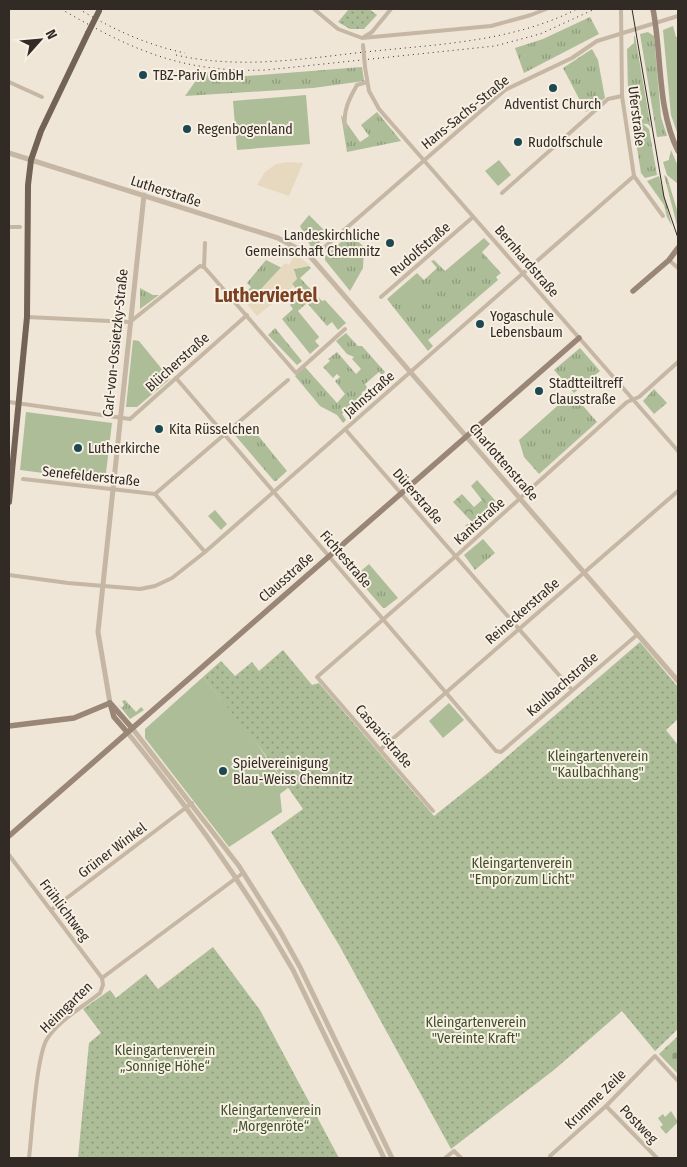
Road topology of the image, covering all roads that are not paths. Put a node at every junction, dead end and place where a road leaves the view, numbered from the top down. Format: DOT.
graph roads {
  1 [pos="314,9"];
  2 [pos="391,9"];
  3 [pos="546,9"];
  4 [pos="621,9"];
  5 [pos="653,9"];
  6 [pos="100,10"];
  7 [pos="678,16"];
  8 [pos="656,23"];
  9 [pos="620,33"];
  10 [pos="362,38"];
  11 [pos="9,82"];
  12 [pos="367,82"];
  13 [pos="622,96"];
  14 [pos="42,97"];
  15 [pos="345,127"];
  16 [pos="678,151"];
  17 [pos="9,153"];
  18 [pos="31,160"];
  19 [pos="423,160"];
  20 [pos="634,176"];
  21 [pos="502,192"];
  22 [pos="144,195"];
  23 [pos="663,216"];
  24 [pos="474,217"];
  25 [pos="9,227"];
  26 [pos="20,227"];
  27 [pos="204,243"];
  28 [pos="678,248"];
  29 [pos="312,258"];
  30 [pos="672,262"];
  31 [pos="204,266"];
  32 [pos="678,268"];
  33 [pos="523,273"];
  34 [pos="633,291"];
  35 [pos="381,298"];
  36 [pos="247,316"];
  37 [pos="27,317"];
  38 [pos="130,322"];
  39 [pos="345,329"];
  40 [pos="579,338"];
  41 [pos="678,362"];
  42 [pos="411,372"];
  43 [pos="176,378"];
  44 [pos="288,380"];
  45 [pos="633,400"];
  46 [pos="9,402"];
  47 [pos="20,403"];
  48 [pos="119,418"];
  49 [pos="345,429"];
  50 [pos="225,435"];
  51 [pos="466,436"];
  52 [pos="678,451"];
  53 [pos="23,479"];
  54 [pos="112,490"];
  55 [pos="678,491"];
  56 [pos="274,492"];
  57 [pos="402,493"];
  58 [pos="155,494"];
  59 [pos="520,498"];
  60 [pos="9,502"];
  61 [pos="205,552"];
  62 [pos="329,556"];
  63 [pos="456,556"];
  64 [pos="584,572"];
  65 [pos="9,575"];
  66 [pos="101,586"];
  67 [pos="383,619"];
  68 [pos="519,629"];
  69 [pos="638,634"];
  70 [pos="317,677"];
  71 [pos="678,681"];
  72 [pos="572,690"];
  73 [pos="446,692"];
  74 [pos="110,703"];
  75 [pos="9,726"];
  76 [pos="130,730"];
  77 [pos="381,749"];
  78 [pos="501,752"];
  79 [pos="192,803"];
  80 [pos="186,807"];
  81 [pos="433,811"];
  82 [pos="9,836"];
  83 [pos="9,855"];
  84 [pos="243,873"];
  85 [pos="237,877"];
  86 [pos="51,910"];
  87 [pos="283,936"];
  88 [pos="276,940"];
  89 [pos="102,978"];
  90 [pos="349,1068"];
  91 [pos="342,1072"];
  92 [pos="678,1082"];
  93 [pos="606,1106"];
  94 [pos="29,1158"];
  95 [pos="384,1158"];
  96 [pos="392,1158"];
  97 [pos="445,1158"];
  98 [pos="461,1158"];
  99 [pos="550,1158"];
  100 [pos="656,1158"];
  1 -- 10 [label="street"];
  2 -- 10 [label="street"];
  3 -- 10 [label="street"];
  4 -- 9 [label="street, Uferstraße"];
  5 -- 8 [label="main road"];
  6 -- 18 [label="main road, bridge"];
  7 -- 8 [label="street, Hans-Sachs-Straße"];
  8 -- 9 [label="street, Hans-Sachs-Straße"];
  8 -- 16 [label="main road"];
  9 -- 13 [label="street, Uferstraße"];
  9 -- 19 [label="street, Hans-Sachs-Straße"];
  10 -- 12 [label="street, Bernhardstraße, bridge"];
  11 -- 14 [label="street"];
  12 -- 15 [label="street"];
  12 -- 19 [label="street, Bernhardstraße"];
  13 -- 20 [label="street, Uferstraße"];
  13 -- 21 [label="street"];
  17 -- 18 [label="street, Lutherstraße"];
  18 -- 22 [label="street, Lutherstraße"];
  18 -- 37 [label="main road"];
  19 -- 24 [label="street, Bernhardstraße"];
  19 -- 29 [label="street, Hans-Sachs-Straße"];
  20 -- 23 [label="street, Uferstraße"];
  20 -- 33 [label="street, Jahnstraße"];
  22 -- 29 [label="street, Lutherstraße"];
  22 -- 38 [label="street, Carl-von-Ossietzky-Straße"];
  24 -- 33 [label="street, Bernhardstraße"];
  24 -- 35 [label="street, Rudolfstraße"];
  25 -- 26 [label="street"];
  27 -- 31 [label="street"];
  28 -- 30 [label="main road"];
  29 -- 42 [label="street, Charlottenstraße"];
  30 -- 32 [label="street"];
  30 -- 34 [label="main road"];
  31 -- 36 [label="street"];
  31 -- 38 [label="street"];
  33 -- 40 [label="street, Bernhardstraße"];
  33 -- 42 [label="street, Jahnstraße"];
  36 -- 39 [label="street"];
  36 -- 43 [label="street, Blücherstraße"];
  37 -- 38 [label="street"];
  37 -- 47 [label="main road"];
  38 -- 48 [label="street, Carl-von-Ossietzky-Straße"];
  40 -- 45 [label="street, Bernhardstraße"];
  40 -- 51 [label="main road, Clausstraße"];
  41 -- 45 [label="street, Kantstraße"];
  42 -- 49 [label="street, Jahnstraße"];
  42 -- 51 [label="street, Charlottenstraße"];
  43 -- 48 [label="street, Blücherstraße"];
  43 -- 50 [label="street, Fichtestraße"];
  44 -- 50 [label="street"];
  45 -- 52 [label="street, Bernhardstraße"];
  45 -- 59 [label="street, Kantstraße"];
  46 -- 47 [label="street"];
  47 -- 48 [label="street"];
  47 -- 60 [label="main road"];
  48 -- 54 [label="street, Carl-von-Ossietzky-Straße"];
  49 -- 56 [label="street, Jahnstraße"];
  49 -- 57 [label="street, Dürerstraße"];
  50 -- 56 [label="street, Fichtestraße"];
  50 -- 58 [label="street, Senefelderstraße"];
  51 -- 57 [label="main road, Clausstraße"];
  51 -- 59 [label="street, Charlottenstraße"];
  53 -- 54 [label="street, Senefelderstraße"];
  54 -- 58 [label="street, Senefelderstraße"];
  54 -- 66 [label="street, Carl-von-Ossietzky-Straße"];
  55 -- 64 [label="street, Reineckerstraße"];
  56 -- 61 [label="street, Jahnstraße"];
  56 -- 62 [label="street, Fichtestraße"];
  57 -- 62 [label="main road, Clausstraße"];
  57 -- 63 [label="street, Dürerstraße"];
  58 -- 61 [label="street"];
  59 -- 63 [label="street, Kantstraße"];
  59 -- 64 [label="street, Charlottenstraße"];
  61 -- 66 [label="street, Jahnstraße"];
  62 -- 67 [label="street, Fichtestraße"];
  62 -- 76 [label="main road, Clausstraße"];
  63 -- 67 [label="street, Kantstraße"];
  63 -- 68 [label="street, Dürerstraße"];
  64 -- 68 [label="street, Reineckerstraße"];
  64 -- 69 [label="street, Charlottenstraße"];
  65 -- 66 [label="street, Jahnstraße"];
  66 -- 74 [label="street, Carl-von-Ossietzky-Straße"];
  67 -- 70 [label="street, Kantstraße"];
  67 -- 73 [label="street, Fichtestraße"];
  68 -- 72 [label="street, Dürerstraße"];
  68 -- 73 [label="street, Reineckerstraße"];
  69 -- 71 [label="street, Charlottenstraße"];
  69 -- 72 [label="street, Kaulbachstraße"];
  70 -- 77 [label="street, Casparistraße"];
  72 -- 78 [label="street, Kaulbachstraße"];
  73 -- 77 [label="street, Reineckerstraße"];
  73 -- 78 [label="street, Fichtestraße"];
  74 -- 75 [label="main road"];
  74 -- 76 [label="main road, Carl-von-Ossietzky-Straße"];
  76 -- 79 [label="street, Carl-von-Ossietzky-Straße"];
  76 -- 80 [label="street, Carl-von-Ossietzky-Straße"];
  76 -- 82 [label="main road, Clausstraße"];
  77 -- 81 [label="street, Casparistraße"];
  79 -- 80 [label="street"];
  79 -- 84 [label="street, Carl-von-Ossietzky-Straße"];
  80 -- 85 [label="street, Carl-von-Ossietzky-Straße"];
  80 -- 86 [label="street, Grüner Winkel"];
  83 -- 86 [label="street, Frühlichtweg"];
  84 -- 85 [label="street"];
  84 -- 87 [label="street, Carl-von-Ossietzky-Straße"];
  85 -- 88 [label="street, Carl-von-Ossietzky-Straße"];
  85 -- 89 [label="street, Heimgarten"];
  86 -- 89 [label="street, Frühlichtweg"];
  87 -- 88 [label="street"];
  87 -- 90 [label="street, Carl-von-Ossietzky-Straße"];
  88 -- 91 [label="street, Carl-von-Ossietzky-Straße"];
  89 -- 94 [label="street, Heimgarten"];
  90 -- 91 [label="street"];
  90 -- 96 [label="street, Carl-von-Ossietzky-Straße"];
  91 -- 95 [label="street, Carl-von-Ossietzky-Straße"];
  92 -- 93 [label="street, Krumme Zeile"];
  93 -- 99 [label="street, Krumme Zeile"];
  93 -- 100 [label="street, Postweg"];
  97 -- 98 [label="street"];
}
